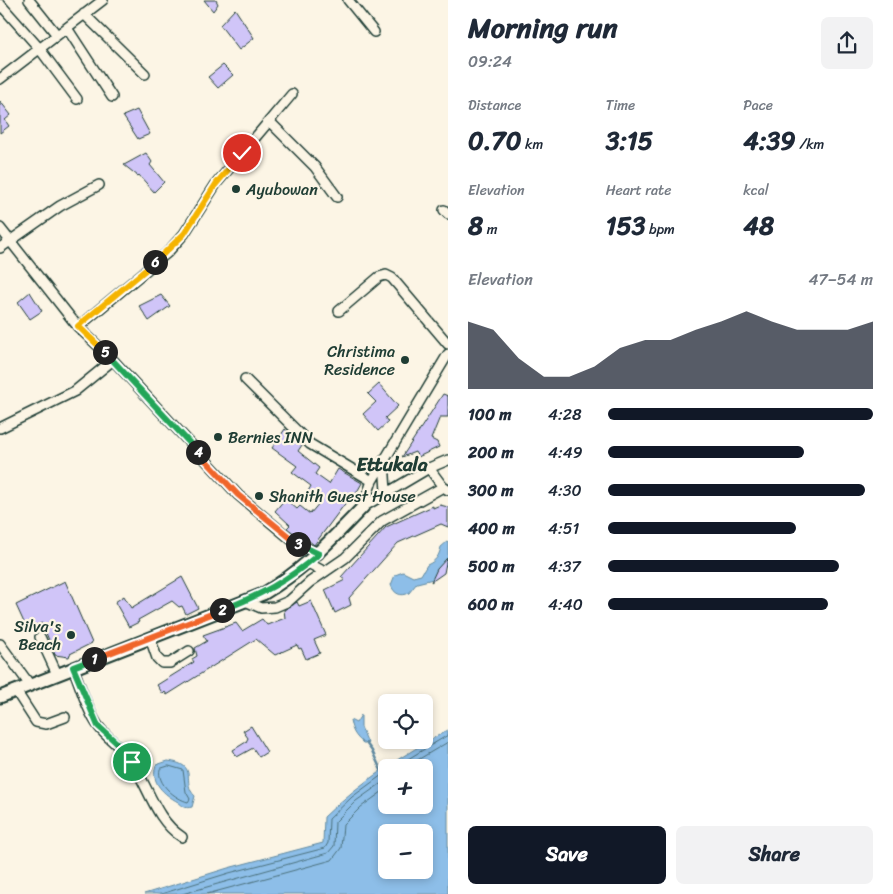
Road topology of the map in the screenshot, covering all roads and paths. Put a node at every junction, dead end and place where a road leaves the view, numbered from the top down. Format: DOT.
graph roads {
  1 [pos="29,0"];
  2 [pos="348,0"];
  3 [pos="99,1"];
  4 [pos="0,4"];
  5 [pos="84,14"];
  6 [pos="67,28"];
  7 [pos="374,32"];
  8 [pos="57,35"];
  9 [pos="39,48"];
  10 [pos="145,74"];
  11 [pos="0,79"];
  12 [pos="292,94"];
  13 [pos="112,97"];
  14 [pos="77,99"];
  15 [pos="268,121"];
  16 [pos="100,185"];
  17 [pos="337,197"];
  18 [pos="0,228"];
  19 [pos="10,241"];
  20 [pos="0,248"];
  21 [pos="339,311"];
  22 [pos="78,326"];
  23 [pos="448,344"];
  24 [pos="448,354"];
  25 [pos="114,360"];
  26 [pos="245,379"];
  27 [pos="0,428"];
  28 [pos="384,460"];
  29 [pos="448,460"];
  30 [pos="429,468"];
  31 [pos="372,481"];
  32 [pos="445,489"];
  33 [pos="386,492"];
  34 [pos="363,507"];
  35 [pos="319,554"];
  36 [pos="308,563"];
  37 [pos="325,572"];
  38 [pos="245,601"];
  39 [pos="40,637"];
  40 [pos="150,638"];
  41 [pos="0,644"];
  42 [pos="189,651"];
  43 [pos="73,667"];
  44 [pos="57,674"];
  45 [pos="30,685"];
  46 [pos="16,691"];
  47 [pos="0,697"];
  48 [pos="65,717"];
  49 [pos="182,837"];
  1 -- 8 [label="street"];
  2 -- 7 [label="street"];
  3 -- 5 [label="street"];
  4 -- 9 [label="street"];
  5 -- 6 [label="street"];
  5 -- 10 [label="street"];
  6 -- 8 [label="street"];
  6 -- 13 [label="street"];
  8 -- 9 [label="street"];
  9 -- 11 [label="street"];
  9 -- 14 [label="street"];
  12 -- 15 [label="street"];
  15 -- 17 [label="street"];
  15 -- 22 [label="street"];
  16 -- 19 [label="street"];
  18 -- 19 [label="street"];
  19 -- 20 [label="street"];
  19 -- 22 [label="street"];
  21 -- 23 [label="street"];
  22 -- 25 [label="street"];
  24 -- 28 [label="street"];
  25 -- 27 [label="street"];
  25 -- 35 [label="street"];
  26 -- 31 [label="street"];
  28 -- 31 [label="street"];
  28 -- 33 [label="street"];
  29 -- 30 [label="street"];
  30 -- 32 [label="street"];
  30 -- 33 [label="street"];
  31 -- 34 [label="street"];
  32 -- 37 [label="street"];
  33 -- 34 [label="street"];
  34 -- 35 [label="main road"];
  35 -- 36 [label="main road"];
  36 -- 37 [label="street"];
  36 -- 38 [label="main road"];
  37 -- 38 [label="street"];
  38 -- 40 [label="main road"];
  39 -- 44 [label="street"];
  40 -- 42 [label="street"];
  40 -- 43 [label="main road"];
  41 -- 45 [label="street"];
  43 -- 44 [label="main road"];
  43 -- 49 [label="street"];
  44 -- 45 [label="main road"];
  45 -- 46 [label="main road"];
  46 -- 47 [label="main road"];
  46 -- 48 [label="street"];
}
